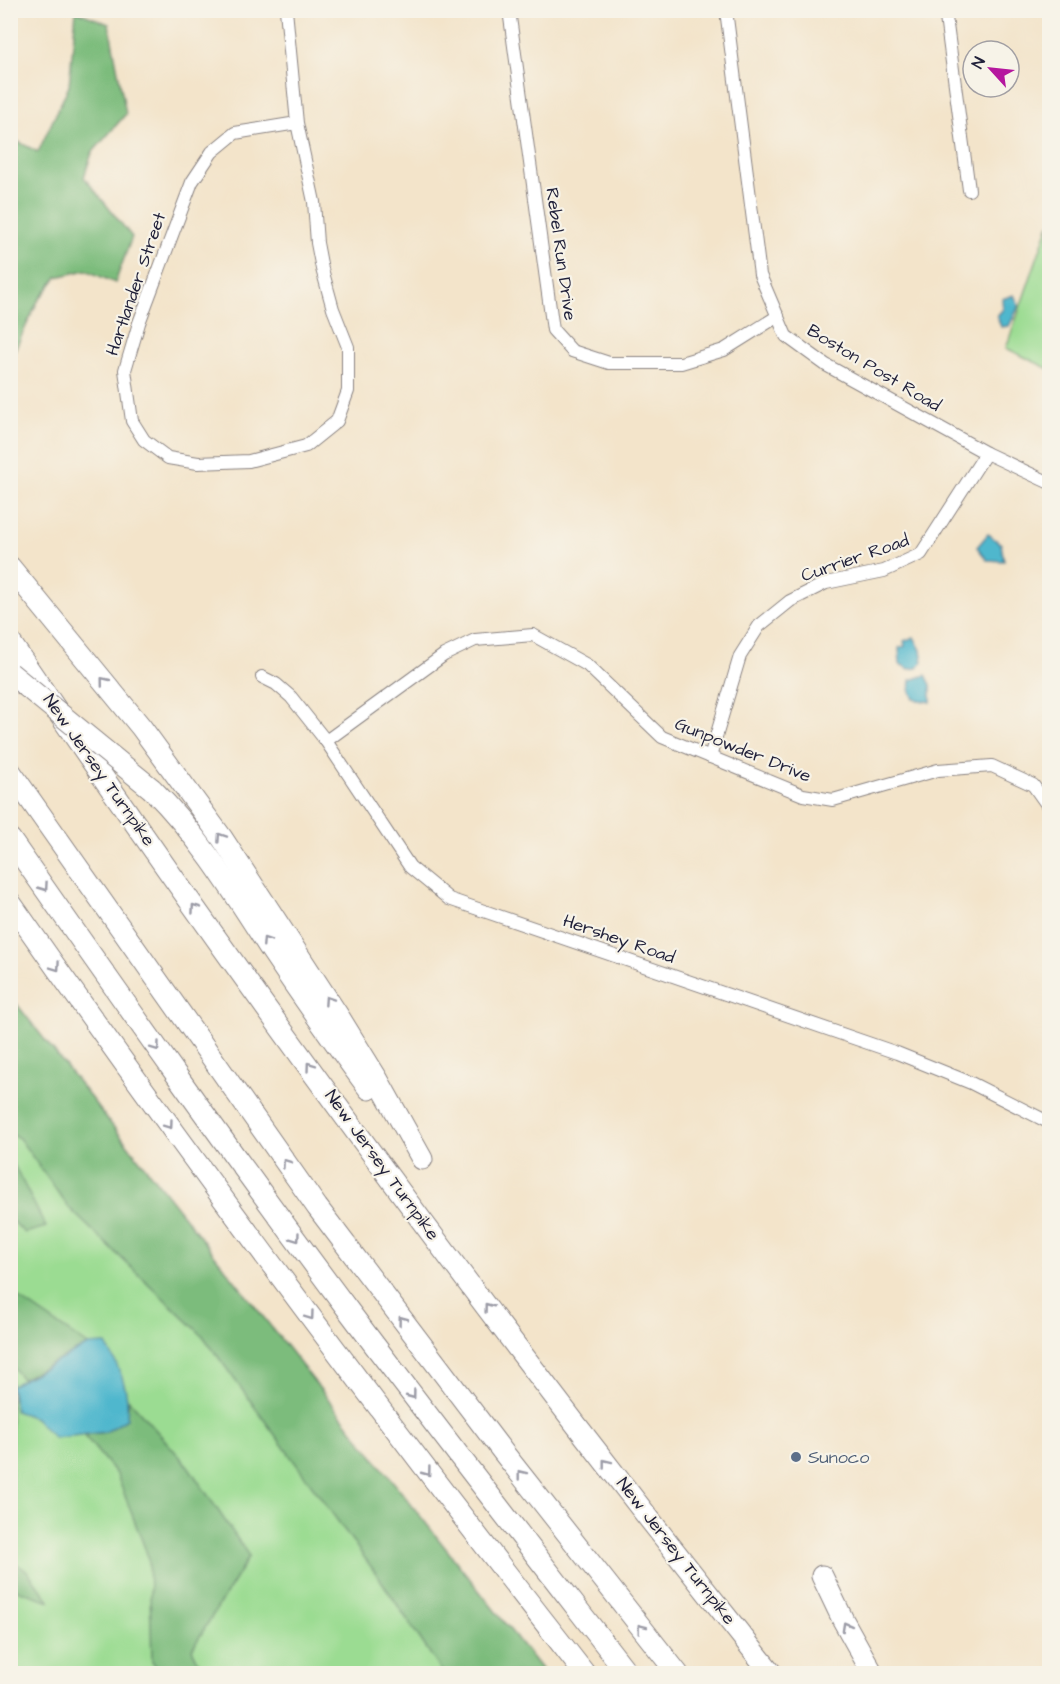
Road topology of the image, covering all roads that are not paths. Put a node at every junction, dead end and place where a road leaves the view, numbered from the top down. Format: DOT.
graph roads {
  1 [pos="286,10"];
  2 [pos="508,10"];
  3 [pos="726,10"];
  4 [pos="945,10"];
  5 [pos="297,123"];
  6 [pos="969,190"];
  7 [pos="778,316"];
  8 [pos="986,453"];
  9 [pos="1050,483"];
  10 [pos="10,567"];
  11 [pos="10,642"];
  12 [pos="10,673"];
  13 [pos="262,677"];
  14 [pos="326,741"];
  15 [pos="710,757"];
  16 [pos="10,771"];
  17 [pos="1050,809"];
  18 [pos="10,839"];
  19 [pos="10,902"];
  20 [pos="1050,1123"];
  21 [pos="822,1576"];
  22 [pos="585,1674"];
  23 [pos="628,1674"];
  24 [pos="678,1674"];
  25 [pos="772,1674"];
  26 [pos="873,1674"];
  1 -- 5 [label="street, Hartlander Street"];
  2 -- 7 [label="street, Rebel Run Drive"];
  3 -- 7 [label="street, Boston Post Road"];
  4 -- 6 [label="street"];
  5 -- 5 [label="street, Hartlander Street"];
  7 -- 8 [label="street, Boston Post Road"];
  8 -- 9 [label="street, Boston Post Road"];
  8 -- 15 [label="street, Currier Road"];
  10 -- 12 [label="highway, bridge"];
  25 -- 11 [label="highway, New Jersey Turnpike, one-way"];
  13 -- 14 [label="street, Hershey Road"];
  14 -- 15 [label="street, Gunpowder Drive"];
  14 -- 20 [label="street, Hershey Road"];
  15 -- 17 [label="street, Gunpowder Drive"];
  24 -- 16 [label="highway, one-way"];
  18 -- 23 [label="highway, one-way"];
  19 -- 22 [label="highway, one-way"];
  26 -- 21 [label="highway, one-way"];
}
